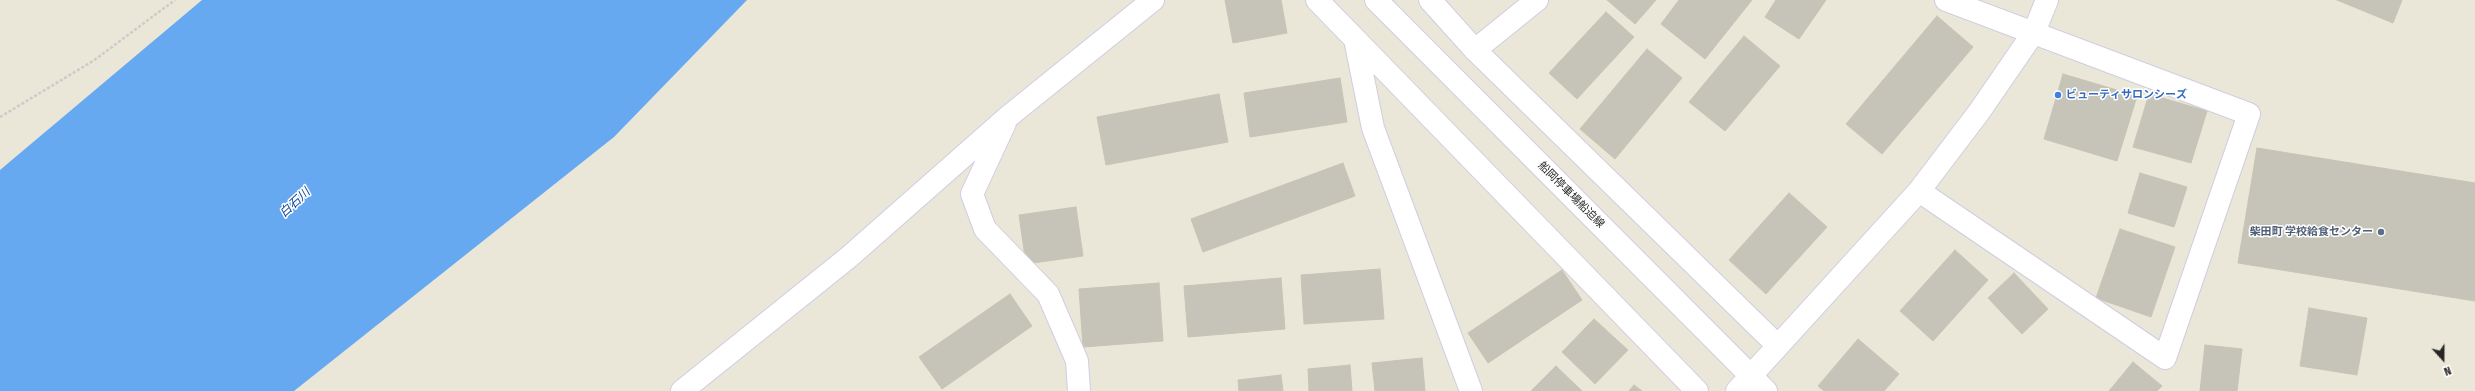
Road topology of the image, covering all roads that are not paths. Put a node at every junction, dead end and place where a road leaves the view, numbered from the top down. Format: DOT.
graph roads {
  1 [pos="1153,0"];
  2 [pos="1317,0"];
  3 [pos="1376,0"];
  4 [pos="1430,0"];
  5 [pos="1537,0"];
  6 [pos="1946,0"];
  7 [pos="2047,0"];
  8 [pos="2034,32"];
  9 [pos="1355,40"];
  10 [pos="1475,50"];
  11 [pos="1008,116"];
  12 [pos="1920,191"];
  13 [pos="1778,346"];
  14 [pos="1751,386"];
  15 [pos="682,391"];
  16 [pos="1080,391"];
  17 [pos="1471,391"];
  18 [pos="1697,391"];
  1 -- 11 [label="street"];
  2 -- 9 [label="street"];
  3 -- 14 [label="street, 船岡停車場船迫線"];
  4 -- 10 [label="street"];
  5 -- 10 [label="street"];
  6 -- 8 [label="street"];
  7 -- 8 [label="street"];
  8 -- 12 [label="street"];
  8 -- 12 [label="street"];
  9 -- 17 [label="street"];
  9 -- 18 [label="street"];
  10 -- 13 [label="street"];
  11 -- 15 [label="street"];
  11 -- 16 [label="street"];
  12 -- 13 [label="street"];
  13 -- 14 [label="street"];
}
